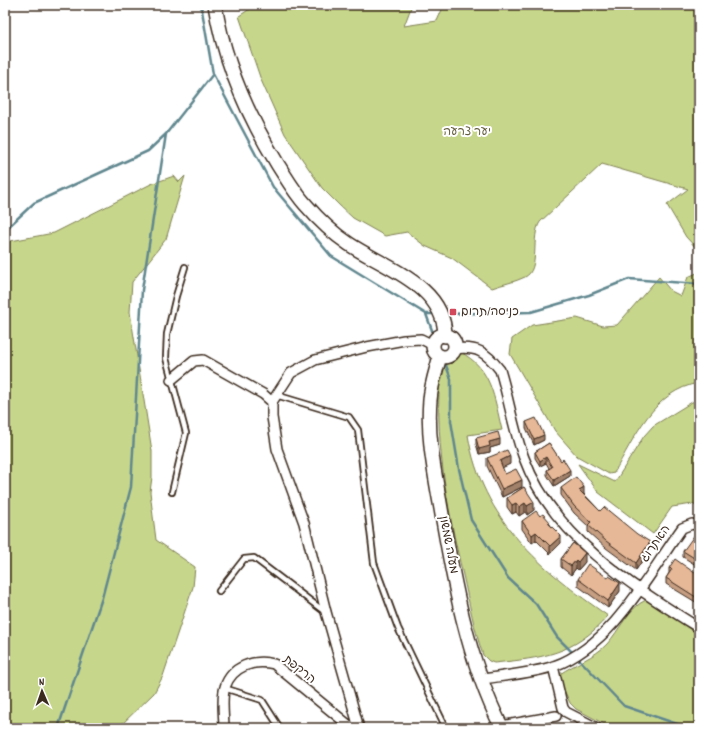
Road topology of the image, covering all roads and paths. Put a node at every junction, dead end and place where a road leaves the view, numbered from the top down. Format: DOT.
graph roads {
  1 [pos="215,5"];
  2 [pos="186,268"];
  3 [pos="445,336"];
  4 [pos="454,348"];
  5 [pos="437,350"];
  6 [pos="171,380"];
  7 [pos="274,398"];
  8 [pos="172,492"];
  9 [pos="699,526"];
  10 [pos="640,588"];
  11 [pos="219,591"];
  12 [pos="326,612"];
  13 [pos="699,628"];
  14 [pos="553,666"];
  15 [pos="482,679"];
  16 [pos="224,688"];
  17 [pos="556,716"];
  18 [pos="502,727"];
  19 [pos="224,728"];
  20 [pos="280,728"];
  21 [pos="352,728"];
  22 [pos="359,728"];
  23 [pos="446,728"];
  24 [pos="597,728"];
  1 -- 3 [label="main road"];
  2 -- 6 [label="lane"];
  3 -- 4 [label="main road"];
  3 -- 5 [label="main road"];
  4 -- 5 [label="main road"];
  4 -- 10 [label="street"];
  5 -- 7 [label="street"];
  5 -- 15 [label="main road, מעלה שמשון"];
  6 -- 7 [label="street"];
  6 -- 8 [label="lane"];
  7 -- 12 [label="street"];
  7 -- 23 [label="lane"];
  9 -- 10 [label="street, האתרוג"];
  10 -- 13 [label="street"];
  10 -- 14 [label="street, האתרוג"];
  11 -- 12 [label="lane"];
  12 -- 22 [label="street"];
  14 -- 15 [label="street, האתרוג"];
  14 -- 24 [label="street"];
  15 -- 18 [label="main road, מעלה שמשון"];
  16 -- 19 [label="street"];
  16 -- 20 [label="lane"];
  16 -- 21 [label="street, הרקפת"];
  17 -- 18 [label="street"];
}
